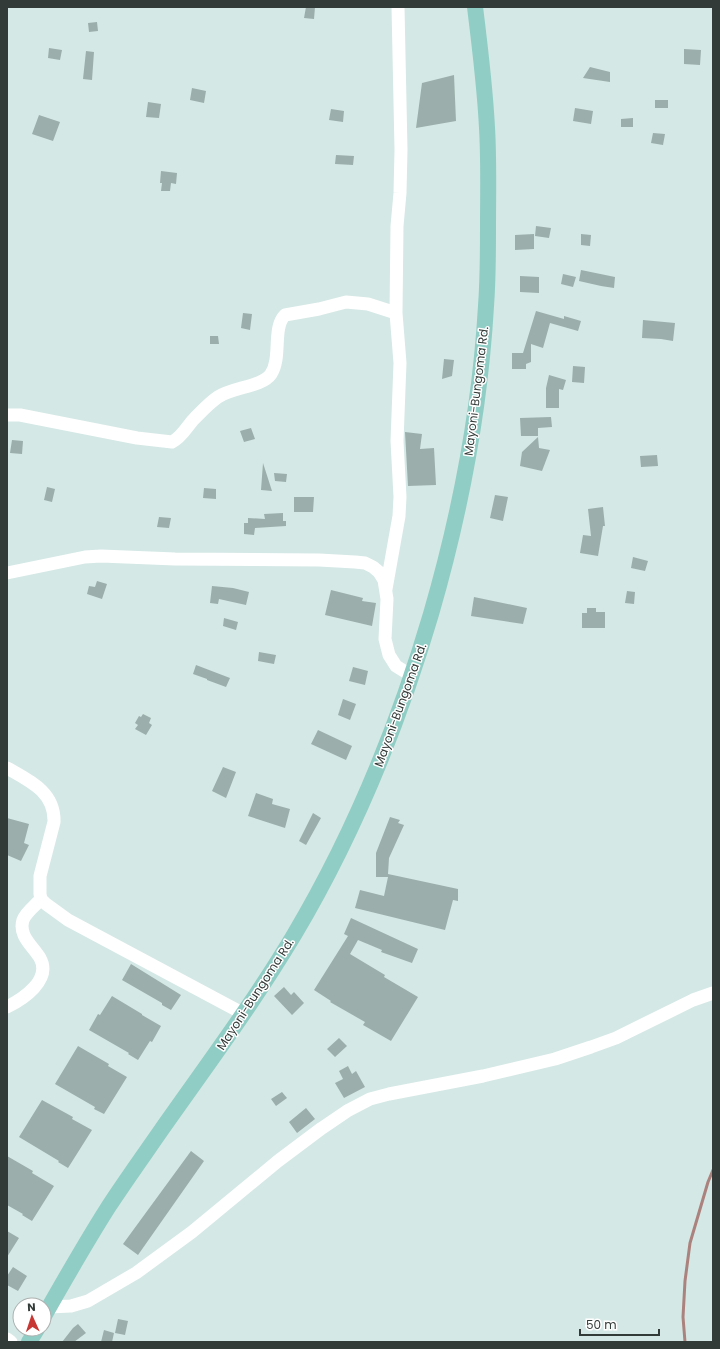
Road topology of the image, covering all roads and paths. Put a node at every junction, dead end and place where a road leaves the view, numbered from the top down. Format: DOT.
graph roads {
  1 [pos="398,7"];
  2 [pos="475,7"];
  3 [pos="396,313"];
  4 [pos="7,415"];
  5 [pos="7,573"];
  6 [pos="386,589"];
  7 [pos="412,676"];
  8 [pos="7,768"];
  9 [pos="41,899"];
  10 [pos="713,993"];
  11 [pos="7,1007"];
  12 [pos="244,1014"];
  13 [pos="52,1302"];
  14 [pos="52,1311"];
  15 [pos="7,1339"];
  16 [pos="11,1342"];
  1 -- 3 [label="street"];
  2 -- 7 [label="main road, Mayoni-Bungoma Rd."];
  3 -- 4 [label="street"];
  3 -- 6 [label="street"];
  5 -- 6 [label="street"];
  6 -- 7 [label="street"];
  7 -- 12 [label="main road, Mayoni-Bungoma Rd."];
  8 -- 9 [label="street"];
  9 -- 11 [label="street"];
  9 -- 12 [label="street"];
  10 -- 14 [label="street"];
  12 -- 13 [label="main road, Mayoni-Bungoma Rd."];
  15 -- 16 [label="street"];
}
